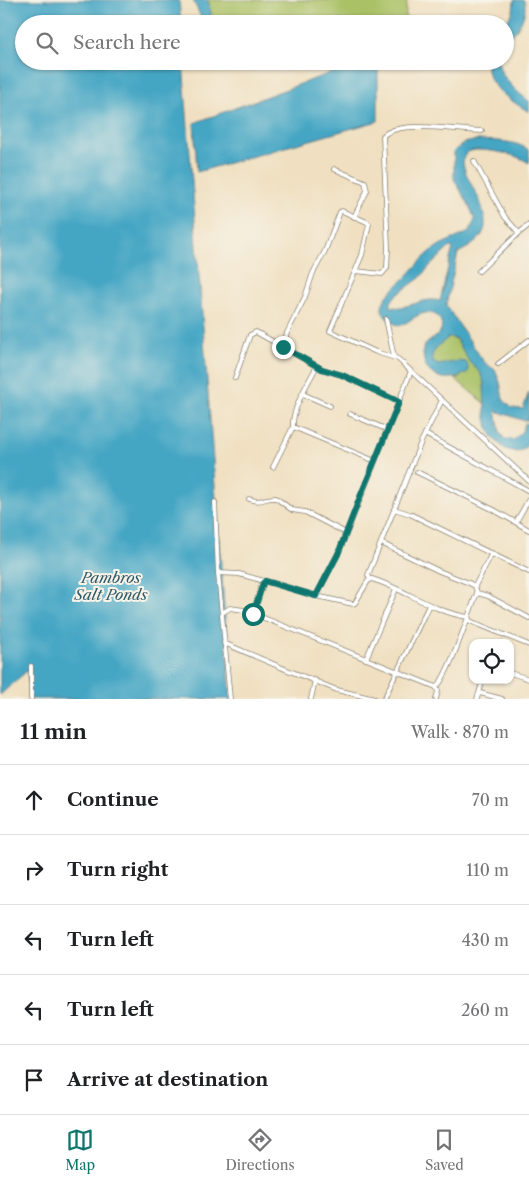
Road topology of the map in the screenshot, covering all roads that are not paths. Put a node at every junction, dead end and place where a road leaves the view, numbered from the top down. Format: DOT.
graph roads {
  1 [pos="482,132"];
  2 [pos="474,161"];
  3 [pos="334,169"];
  4 [pos="354,216"];
  5 [pos="529,225"];
  6 [pos="519,233"];
  7 [pos="356,271"];
  8 [pos="479,271"];
  9 [pos="386,319"];
  10 [pos="529,340"];
  11 [pos="283,347"];
  12 [pos="394,357"];
  13 [pos="498,364"];
  14 [pos="317,366"];
  15 [pos="411,371"];
  16 [pos="234,378"];
  17 [pos="303,394"];
  18 [pos="442,400"];
  19 [pos="399,402"];
  20 [pos="330,406"];
  21 [pos="350,414"];
  22 [pos="292,427"];
  23 [pos="388,430"];
  24 [pos="425,434"];
  25 [pos="375,461"];
  26 [pos="273,467"];
  27 [pos="417,472"];
  28 [pos="529,481"];
  29 [pos="529,491"];
  30 [pos="249,499"];
  31 [pos="529,499"];
  32 [pos="215,502"];
  33 [pos="394,509"];
  34 [pos="516,522"];
  35 [pos="529,530"];
  36 [pos="346,533"];
  37 [pos="381,544"];
  38 [pos="492,553"];
  39 [pos="529,572"];
  40 [pos="218,573"];
  41 [pos="370,579"];
  42 [pos="264,581"];
  43 [pos="475,586"];
  44 [pos="396,589"];
  45 [pos="478,592"];
  46 [pos="316,596"];
  47 [pos="429,605"];
  48 [pos="222,613"];
  49 [pos="253,614"];
  50 [pos="468,617"];
  51 [pos="529,618"];
  52 [pos="224,643"];
  53 [pos="529,644"];
  54 [pos="366,659"];
  55 [pos="31,666"];
  56 [pos="397,670"];
  57 [pos="514,674"];
  58 [pos="529,679"];
  59 [pos="315,680"];
  60 [pos="482,684"];
  61 [pos="436,687"];
  62 [pos="480,693"];
  63 [pos="31,699"];
  64 [pos="230,699"];
  65 [pos="311,699"];
  66 [pos="375,699"];
  67 [pos="384,699"];
  68 [pos="436,699"];
  69 [pos="477,699"];
  70 [pos="502,699"];
  1 -- 7 [label="street"];
  2 -- 6 [label="street"];
  3 -- 4 [label="street"];
  4 -- 7 [label="street"];
  4 -- 11 [label="street"];
  5 -- 6 [label="street"];
  6 -- 8 [label="street"];
  7 -- 12 [label="street"];
  9 -- 12 [label="street"];
  10 -- 13 [label="street"];
  11 -- 14 [label="street"];
  11 -- 16 [label="street"];
  12 -- 15 [label="street"];
  14 -- 17 [label="street"];
  14 -- 19 [label="street"];
  15 -- 18 [label="street"];
  15 -- 19 [label="street"];
  17 -- 20 [label="street"];
  17 -- 22 [label="street"];
  18 -- 24 [label="street"];
  18 -- 28 [label="street"];
  19 -- 23 [label="street"];
  21 -- 23 [label="street"];
  22 -- 25 [label="street"];
  22 -- 26 [label="street"];
  23 -- 25 [label="street"];
  24 -- 29 [label="street"];
  24 -- 33 [label="street"];
  25 -- 36 [label="street"];
  27 -- 34 [label="street"];
  30 -- 36 [label="street"];
  31 -- 34 [label="street"];
  32 -- 40 [label="street"];
  33 -- 37 [label="street"];
  33 -- 38 [label="street"];
  34 -- 35 [label="street"];
  36 -- 46 [label="street"];
  37 -- 41 [label="street"];
  37 -- 43 [label="street"];
  38 -- 39 [label="street"];
  38 -- 43 [label="street"];
  40 -- 42 [label="street"];
  40 -- 48 [label="street"];
  41 -- 44 [label="street"];
  41 -- 46 [label="street"];
  42 -- 46 [label="street"];
  42 -- 49 [label="street"];
  43 -- 45 [label="street"];
  44 -- 47 [label="street"];
  44 -- 54 [label="street"];
  45 -- 50 [label="street"];
  45 -- 51 [label="street"];
  47 -- 50 [label="street"];
  47 -- 56 [label="street"];
  48 -- 49 [label="street"];
  48 -- 52 [label="street"];
  49 -- 54 [label="street"];
  50 -- 53 [label="street"];
  50 -- 61 [label="street"];
  52 -- 59 [label="street"];
  52 -- 64 [label="street"];
  54 -- 56 [label="street"];
  55 -- 63 [label="street"];
  56 -- 61 [label="street"];
  56 -- 67 [label="street"];
  57 -- 58 [label="street"];
  59 -- 65 [label="street"];
  59 -- 66 [label="street"];
  60 -- 62 [label="street"];
  61 -- 68 [label="street"];
  62 -- 69 [label="street"];
  62 -- 70 [label="street"];
}
